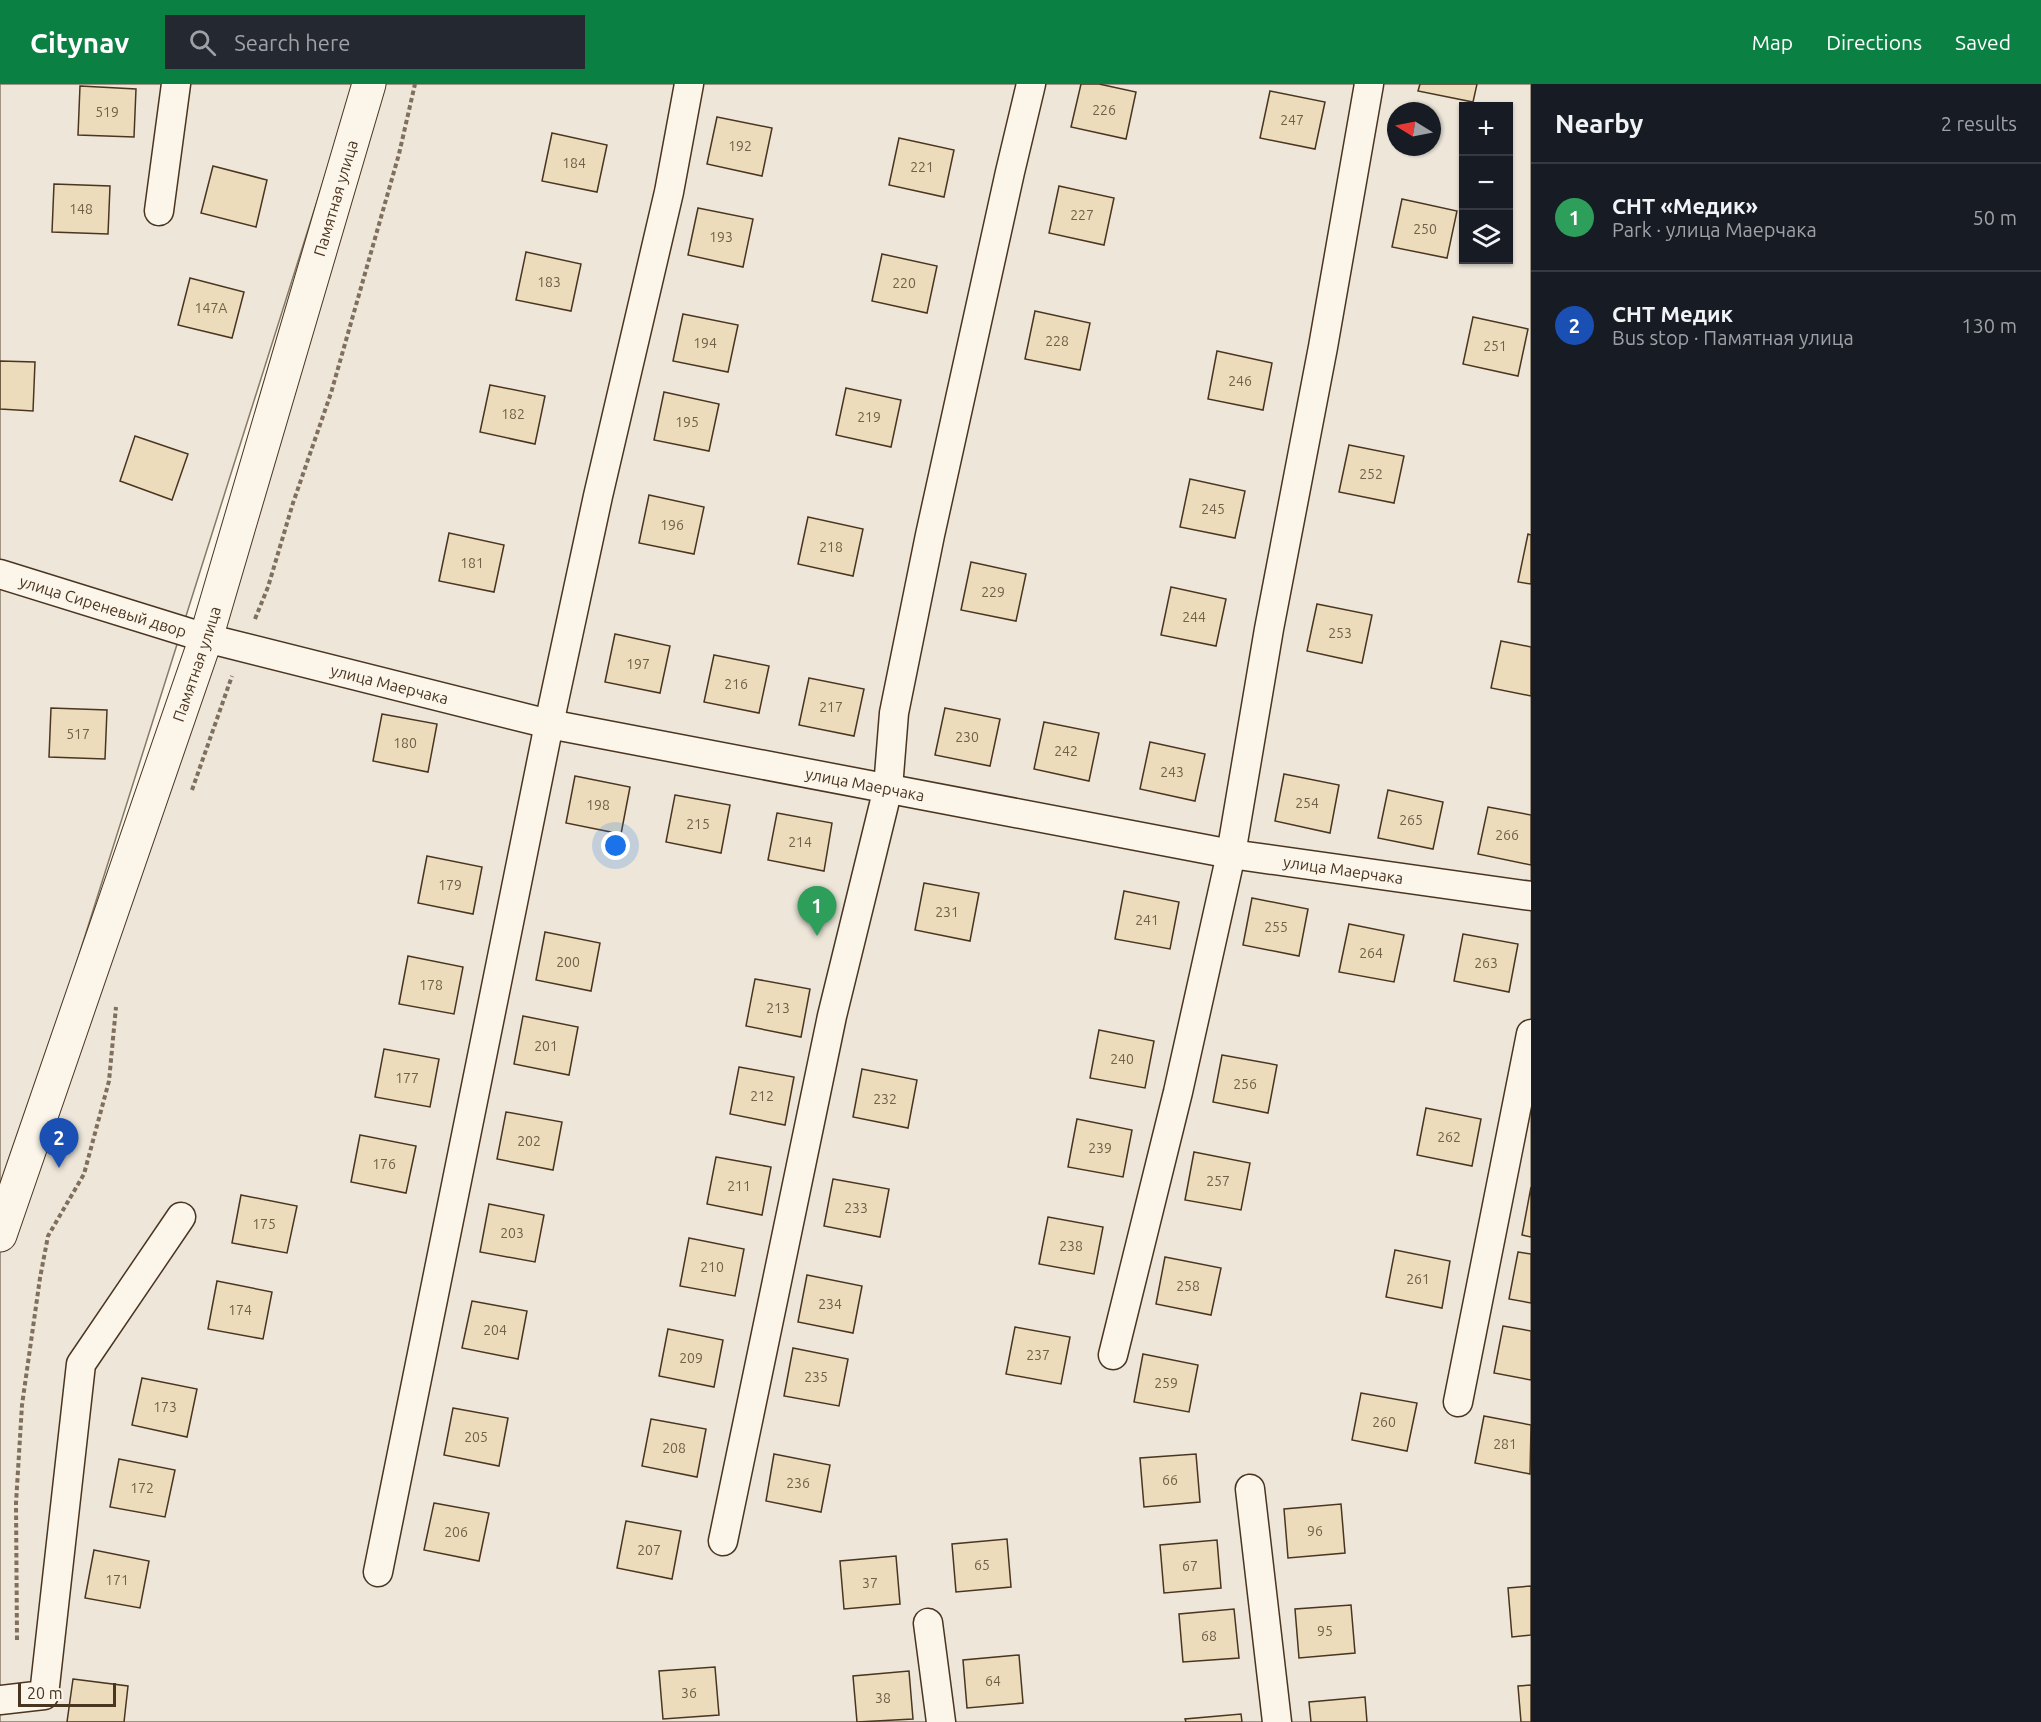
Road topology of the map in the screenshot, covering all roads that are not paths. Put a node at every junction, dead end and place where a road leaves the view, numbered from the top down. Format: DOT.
graph roads {
  1 [pos="176,84"];
  2 [pos="369,84"];
  3 [pos="689,84"];
  4 [pos="1031,84"];
  5 [pos="1369,84"];
  6 [pos="159,211"];
  7 [pos="0,574"];
  8 [pos="206,638"];
  9 [pos="549,724"];
  10 [pos="888,788"];
  11 [pos="1230,854"];
  12 [pos="1531,896"];
  13 [pos="1531,1034"];
  14 [pos="181,1217"];
  15 [pos="0,1235"];
  16 [pos="1113,1355"];
  17 [pos="1458,1402"];
  18 [pos="1250,1490"];
  19 [pos="723,1541"];
  20 [pos="378,1572"];
  21 [pos="928,1623"];
  22 [pos="0,1700"];
  23 [pos="941,1722"];
  24 [pos="1277,1722"];
  1 -- 6 [label="street"];
  2 -- 8 [label="street, Памятная улица"];
  3 -- 9 [label="street"];
  4 -- 10 [label="street"];
  5 -- 11 [label="street"];
  7 -- 8 [label="street, улица Сиреневый двор"];
  8 -- 9 [label="street, улица Маерчака"];
  8 -- 15 [label="street, Памятная улица"];
  9 -- 10 [label="street, улица Маерчака"];
  9 -- 20 [label="street"];
  10 -- 11 [label="street, улица Маерчака"];
  10 -- 19 [label="street"];
  11 -- 12 [label="street, улица Маерчака"];
  11 -- 16 [label="street"];
  13 -- 17 [label="street"];
  14 -- 22 [label="street"];
  18 -- 24 [label="street"];
  21 -- 23 [label="street"];
}
